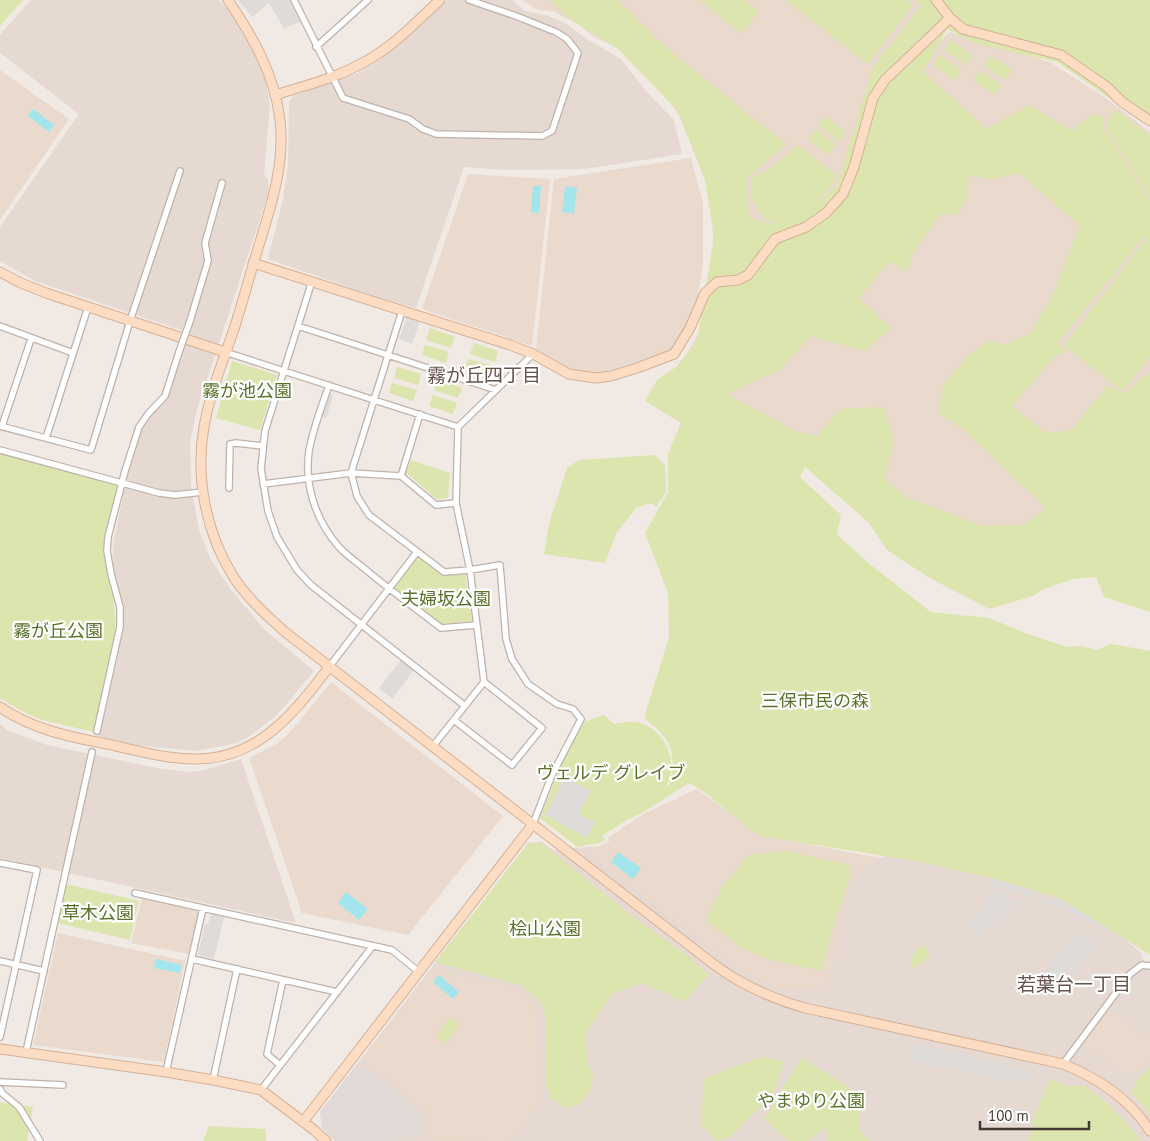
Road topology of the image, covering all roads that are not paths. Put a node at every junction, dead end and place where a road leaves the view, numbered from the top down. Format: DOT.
graph roads {
  1 [pos="228,0"];
  2 [pos="368,0"];
  3 [pos="440,0"];
  4 [pos="469,0"];
  5 [pos="936,0"];
  6 [pos="296,1"];
  7 [pos="950,18"];
  8 [pos="316,47"];
  9 [pos="332,78"];
  10 [pos="276,94"];
  11 [pos="1150,121"];
  12 [pos="180,171"];
  13 [pos="222,183"];
  14 [pos="254,263"];
  15 [pos="0,272"];
  16 [pos="312,281"];
  17 [pos="88,307"];
  18 [pos="402,311"];
  19 [pos="130,321"];
  20 [pos="0,326"];
  21 [pos="298,326"];
  22 [pos="31,339"];
  23 [pos="226,352"];
  24 [pos="72,353"];
  25 [pos="533,354"];
  26 [pos="388,355"];
  27 [pos="283,370"];
  28 [pos="329,385"];
  29 [pos="496,390"];
  30 [pos="374,399"];
  31 [pos="420,414"];
  32 [pos="1,426"];
  33 [pos="458,427"];
  34 [pos="46,438"];
  35 [pos="263,446"];
  36 [pos="0,450"];
  37 [pos="351,474"];
  38 [pos="401,476"];
  39 [pos="308,479"];
  40 [pos="263,484"];
  41 [pos="229,488"];
  42 [pos="202,492"];
  43 [pos="456,503"];
  44 [pos="417,552"];
  45 [pos="470,570"];
  46 [pos="389,589"];
  47 [pos="360,625"];
  48 [pos="476,625"];
  49 [pos="330,667"];
  50 [pos="484,682"];
  51 [pos="465,706"];
  52 [pos="0,707"];
  53 [pos="454,720"];
  54 [pos="97,730"];
  55 [pos="433,746"];
  56 [pos="92,752"];
  57 [pos="533,824"];
  58 [pos="0,863"];
  59 [pos="135,893"];
  60 [pos="203,908"];
  61 [pos="372,947"];
  62 [pos="192,959"];
  63 [pos="0,961"];
  64 [pos="16,965"];
  65 [pos="1150,966"];
  66 [pos="237,969"];
  67 [pos="44,971"];
  68 [pos="419,972"];
  69 [pos="283,980"];
  70 [pos="337,992"];
  71 [pos="0,1037"];
  72 [pos="0,1049"];
  73 [pos="26,1052"];
  74 [pos="1062,1064"];
  75 [pos="280,1065"];
  76 [pos="166,1072"];
  77 [pos="214,1080"];
  78 [pos="0,1082"];
  79 [pos="63,1085"];
  80 [pos="0,1089"];
  81 [pos="261,1090"];
  82 [pos="303,1122"];
  83 [pos="1150,1131"];
  84 [pos="40,1141"];
  85 [pos="326,1141"];
  1 -- 10 [label="street"];
  2 -- 8 [label="street"];
  3 -- 9 [label="street"];
  4 -- 9 [label="street"];
  5 -- 7 [label="street"];
  6 -- 8 [label="street"];
  7 -- 11 [label="street"];
  7 -- 25 [label="street"];
  8 -- 9 [label="street"];
  9 -- 10 [label="street"];
  10 -- 14 [label="street"];
  12 -- 19 [label="street"];
  13 -- 54 [label="street, bridge"];
  14 -- 16 [label="street"];
  14 -- 23 [label="street"];
  15 -- 17 [label="street"];
  16 -- 18 [label="street"];
  16 -- 21 [label="street"];
  17 -- 19 [label="street"];
  17 -- 24 [label="street"];
  18 -- 25 [label="street"];
  18 -- 26 [label="street"];
  19 -- 23 [label="street"];
  19 -- 34 [label="street"];
  20 -- 22 [label="street"];
  21 -- 26 [label="street"];
  21 -- 27 [label="street"];
  22 -- 24 [label="street"];
  22 -- 32 [label="street"];
  23 -- 27 [label="street"];
  23 -- 42 [label="street"];
  24 -- 34 [label="street"];
  25 -- 29 [label="street"];
  26 -- 29 [label="street"];
  26 -- 30 [label="street"];
  27 -- 28 [label="street"];
  27 -- 35 [label="street"];
  28 -- 30 [label="street"];
  28 -- 39 [label="street"];
  29 -- 33 [label="street"];
  30 -- 31 [label="street"];
  30 -- 37 [label="street"];
  31 -- 33 [label="street"];
  31 -- 38 [label="street"];
  32 -- 34 [label="street"];
  33 -- 43 [label="street"];
  35 -- 40 [label="street"];
  35 -- 41 [label="street"];
  36 -- 42 [label="street"];
  37 -- 38 [label="street"];
  37 -- 39 [label="street"];
  37 -- 44 [label="street"];
  38 -- 43 [label="street"];
  39 -- 40 [label="street"];
  39 -- 46 [label="street"];
  40 -- 47 [label="street"];
  42 -- 49 [label="street"];
  43 -- 45 [label="street"];
  44 -- 45 [label="street"];
  44 -- 46 [label="street"];
  45 -- 48 [label="street"];
  45 -- 57 [label="street"];
  46 -- 47 [label="street"];
  46 -- 48 [label="street"];
  47 -- 49 [label="street"];
  47 -- 51 [label="street"];
  48 -- 50 [label="street"];
  49 -- 52 [label="street"];
  49 -- 55 [label="street"];
  50 -- 51 [label="street"];
  50 -- 53 [label="street"];
  51 -- 53 [label="street"];
  53 -- 55 [label="street"];
  55 -- 57 [label="street"];
  56 -- 67 [label="street"];
  57 -- 68 [label="street"];
  57 -- 74 [label="street"];
  58 -- 64 [label="street"];
  59 -- 60 [label="street"];
  60 -- 61 [label="street"];
  60 -- 62 [label="street"];
  61 -- 68 [label="street"];
  61 -- 70 [label="street"];
  62 -- 66 [label="street"];
  62 -- 76 [label="street"];
  63 -- 64 [label="street"];
  64 -- 67 [label="street"];
  64 -- 71 [label="street"];
  65 -- 74 [label="street"];
  66 -- 69 [label="street"];
  66 -- 77 [label="street"];
  67 -- 73 [label="street"];
  68 -- 82 [label="street"];
  69 -- 70 [label="street"];
  69 -- 75 [label="street"];
  70 -- 75 [label="street"];
  72 -- 73 [label="street"];
  73 -- 76 [label="street"];
  74 -- 83 [label="street"];
  75 -- 81 [label="street"];
  76 -- 77 [label="street"];
  77 -- 81 [label="street"];
  78 -- 79 [label="street"];
  80 -- 84 [label="street"];
  81 -- 82 [label="street"];
  82 -- 85 [label="street"];
}
